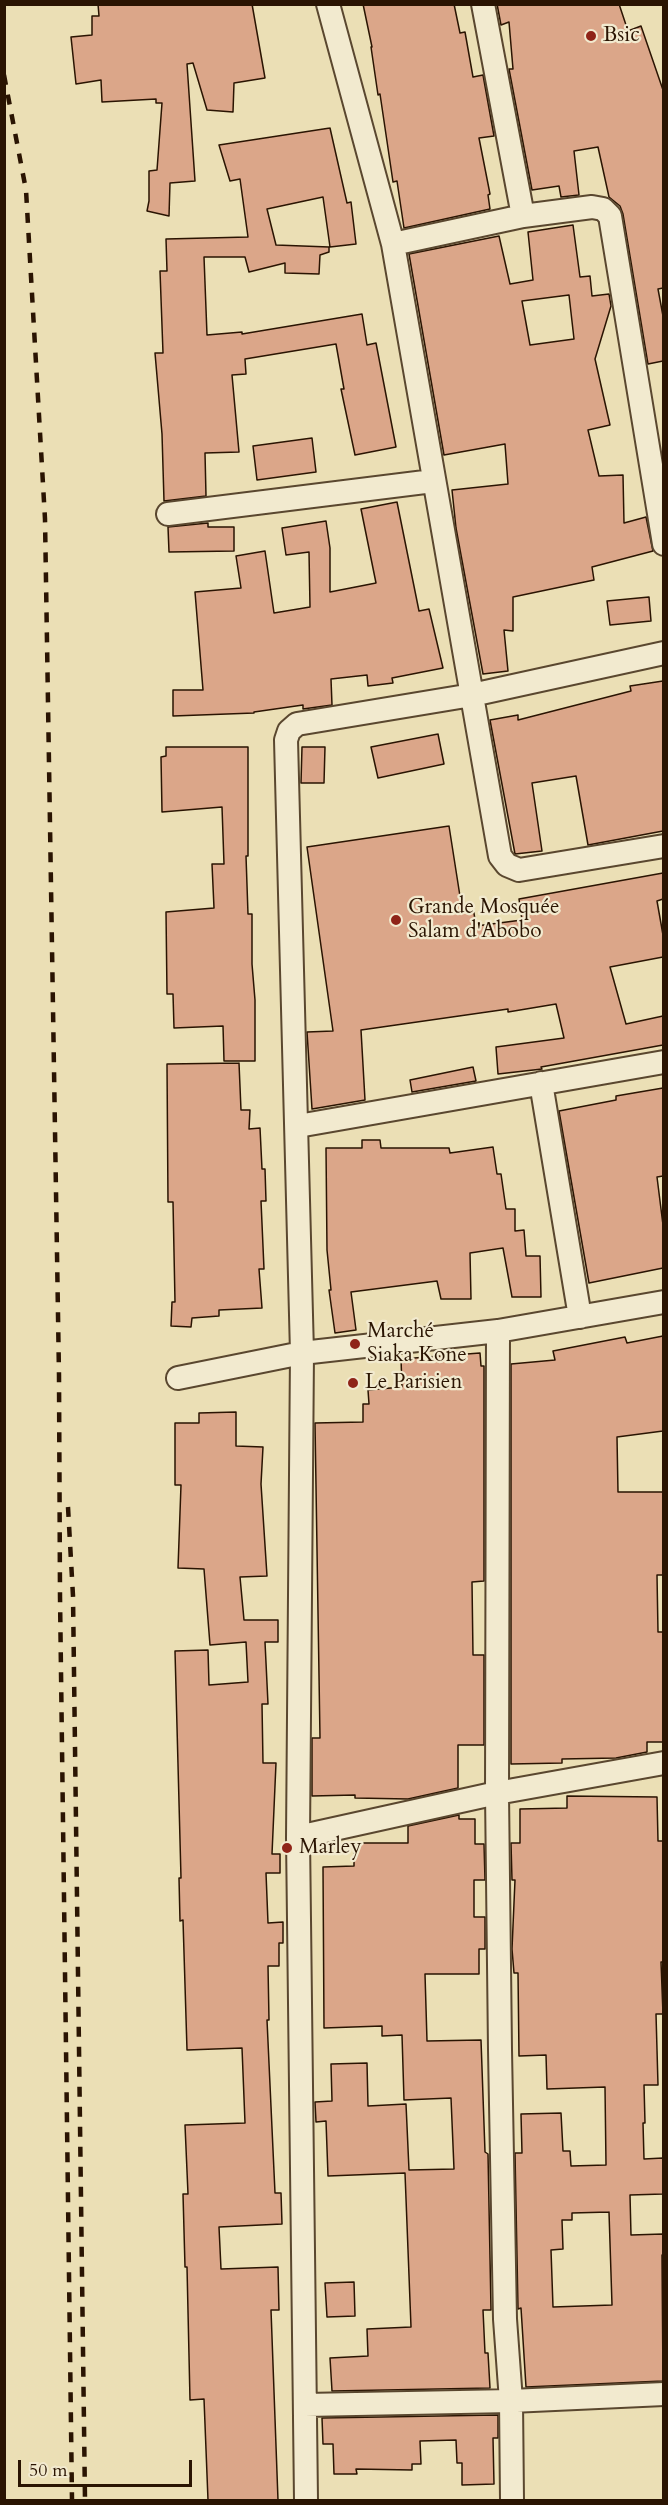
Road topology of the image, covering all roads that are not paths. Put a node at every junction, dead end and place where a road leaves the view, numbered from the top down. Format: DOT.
graph roads {
  1 [pos="328,4"];
  2 [pos="483,4"];
  3 [pos="523,216"];
  4 [pos="393,244"];
  5 [pos="434,481"];
  6 [pos="168,514"];
  7 [pos="663,544"];
  8 [pos="663,653"];
  9 [pos="472,695"];
  10 [pos="663,846"];
  11 [pos="663,1062"];
  12 [pos="541,1083"];
  13 [pos="298,1126"];
  14 [pos="663,1302"];
  15 [pos="580,1317"];
  16 [pos="498,1331"];
  17 [pos="302,1353"];
  18 [pos="178,1378"];
  19 [pos="663,1763"];
  20 [pos="497,1794"];
  21 [pos="298,1837"];
  22 [pos="663,2394"];
  23 [pos="511,2401"];
  24 [pos="305,2405"];
  25 [pos="306,2500"];
  26 [pos="512,2500"];
  1 -- 4 [label="street"];
  2 -- 3 [label="street"];
  3 -- 4 [label="street"];
  3 -- 7 [label="street"];
  4 -- 5 [label="street"];
  5 -- 6 [label="street"];
  5 -- 9 [label="street"];
  8 -- 9 [label="street"];
  9 -- 10 [label="street"];
  9 -- 13 [label="street"];
  11 -- 12 [label="street"];
  12 -- 13 [label="street"];
  12 -- 15 [label="street"];
  13 -- 17 [label="street"];
  14 -- 15 [label="street"];
  15 -- 16 [label="street"];
  16 -- 17 [label="street"];
  16 -- 20 [label="street"];
  17 -- 18 [label="street"];
  17 -- 21 [label="street"];
  19 -- 20 [label="street"];
  20 -- 21 [label="street"];
  20 -- 23 [label="street"];
  21 -- 24 [label="street"];
  22 -- 23 [label="street"];
  23 -- 24 [label="street"];
  23 -- 26 [label="street"];
  24 -- 25 [label="street"];
}
